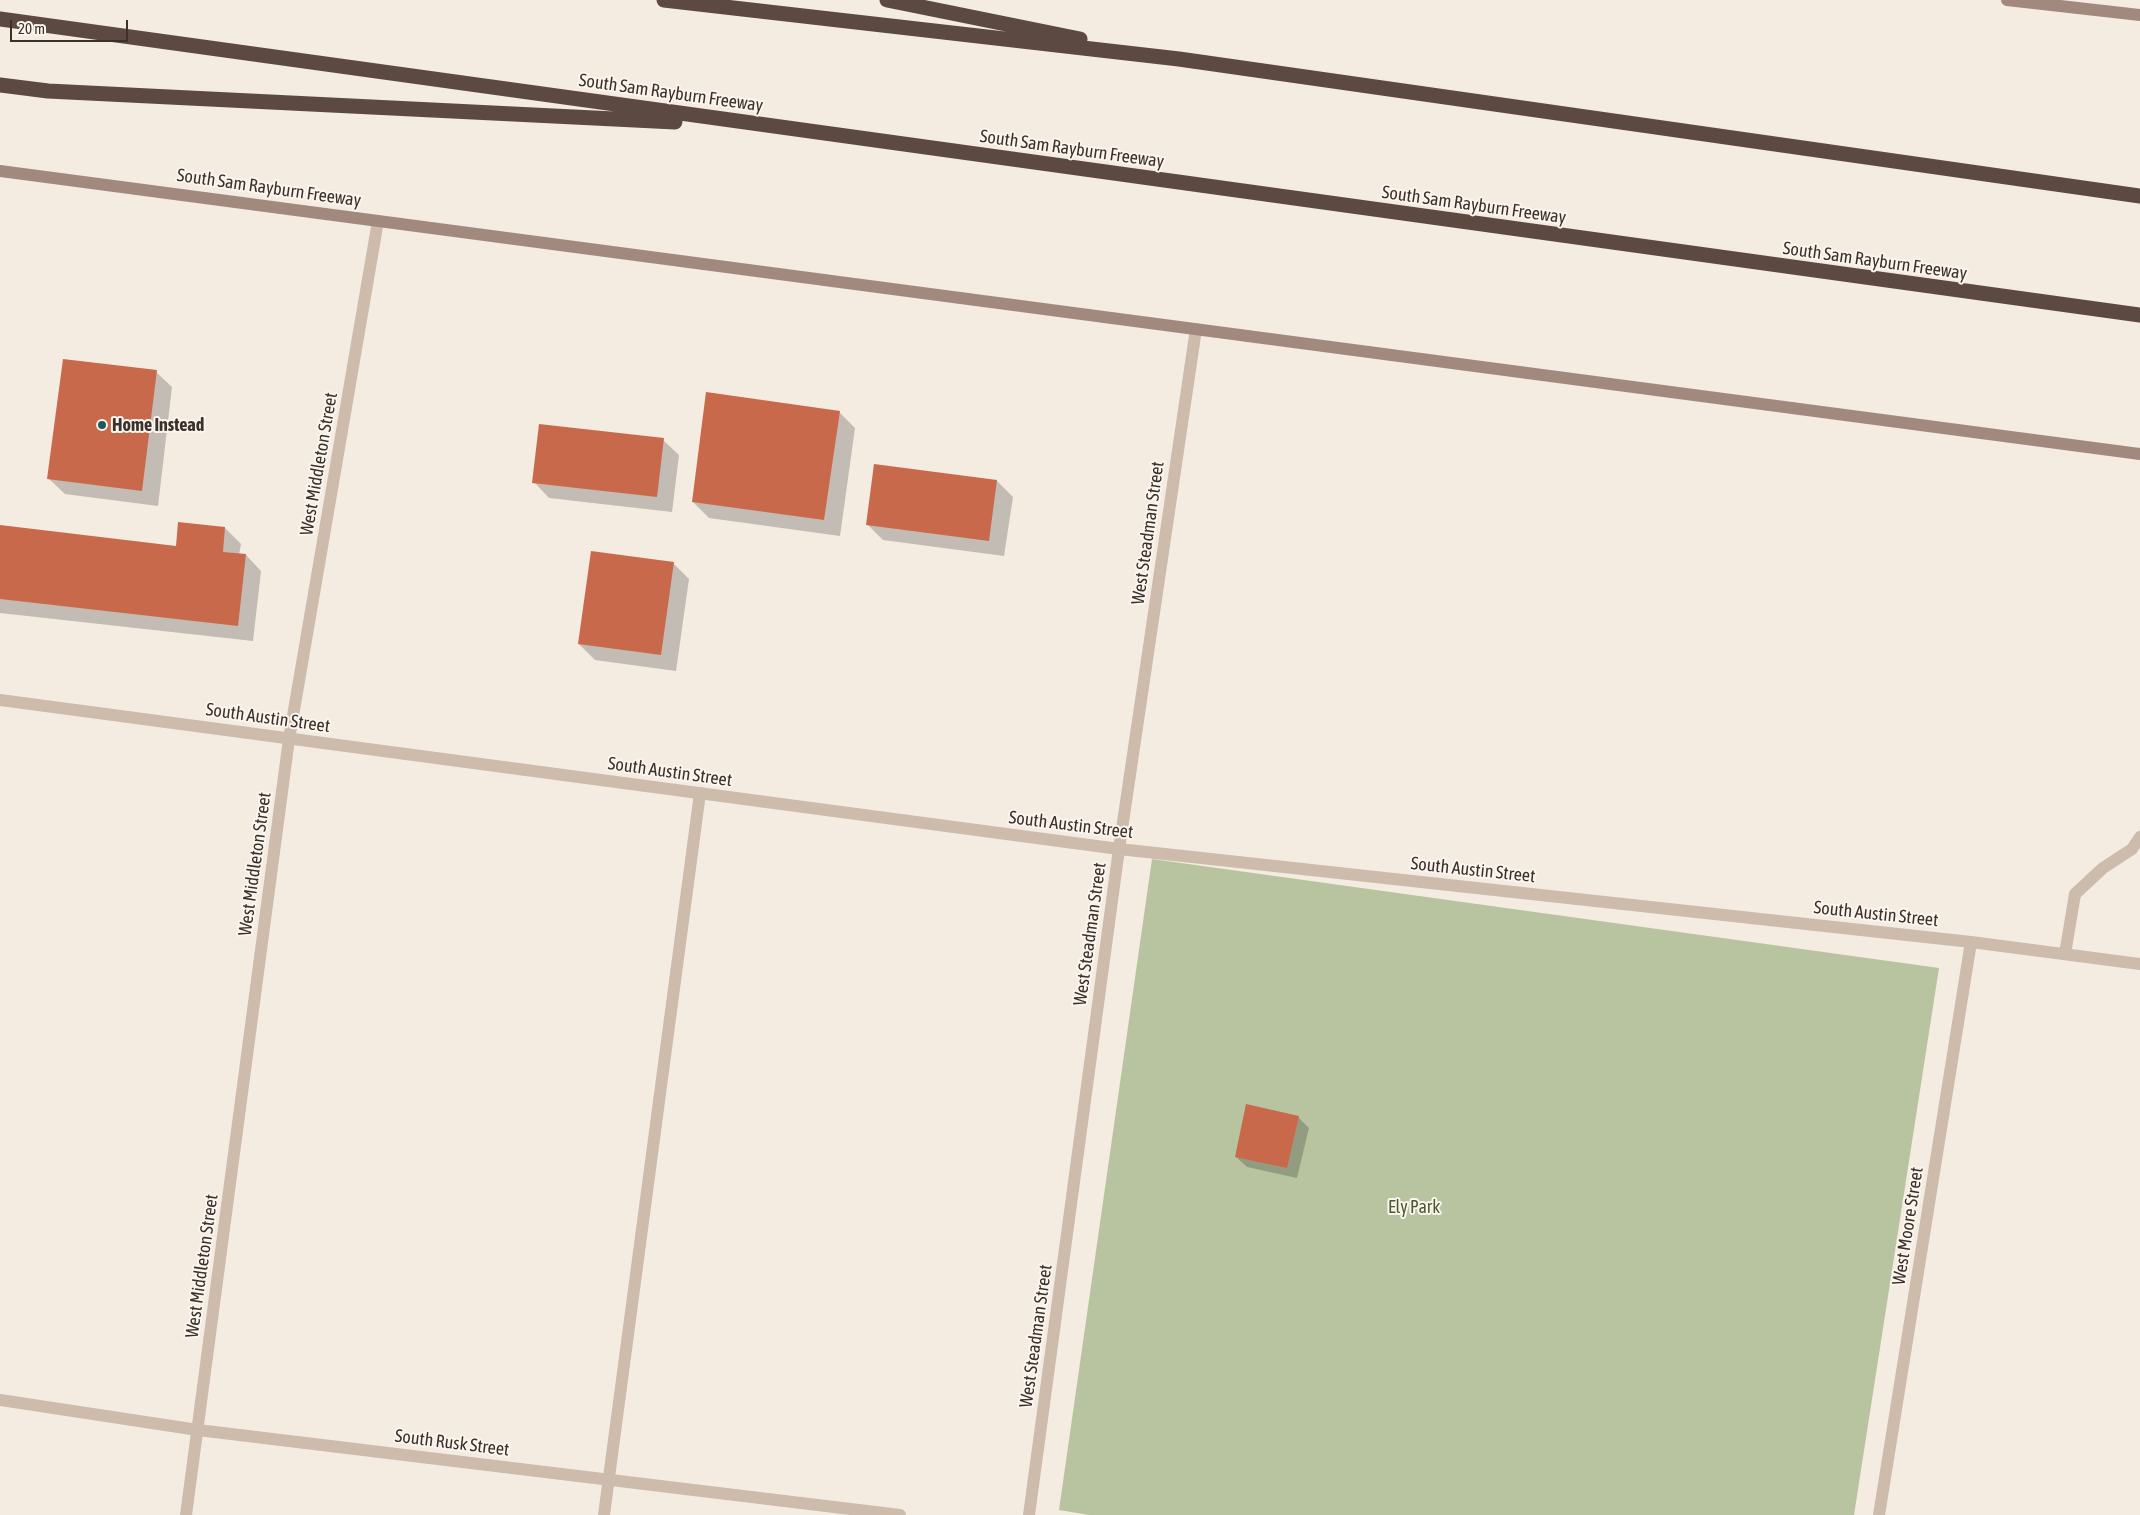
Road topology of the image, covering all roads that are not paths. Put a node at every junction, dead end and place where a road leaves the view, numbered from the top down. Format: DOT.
graph roads {
  1 [pos="664,0"];
  2 [pos="887,0"];
  3 [pos="2007,0"];
  4 [pos="2140,15"];
  5 [pos="0,19"];
  6 [pos="1179,59"];
  7 [pos="0,85"];
  8 [pos="774,126"];
  9 [pos="0,170"];
  10 [pos="2140,196"];
  11 [pos="378,221"];
  12 [pos="2140,315"];
  13 [pos="1196,329"];
  14 [pos="2140,454"];
  15 [pos="0,700"];
  16 [pos="289,739"];
  17 [pos="700,793"];
  18 [pos="2140,837"];
  19 [pos="1119,849"];
  20 [pos="1970,942"];
  21 [pos="2065,954"];
  22 [pos="2140,964"];
  23 [pos="0,1400"];
  24 [pos="198,1430"];
  25 [pos="608,1479"];
  26 [pos="186,1515"];
  27 [pos="604,1515"];
  28 [pos="900,1515"];
  29 [pos="1029,1515"];
  30 [pos="1880,1515"];
  1 -- 6 [label="highway"];
  2 -- 6 [label="highway"];
  3 -- 4 [label="main road"];
  5 -- 8 [label="highway, South Sam Rayburn Freeway"];
  6 -- 10 [label="highway"];
  7 -- 8 [label="highway"];
  8 -- 12 [label="highway, South Sam Rayburn Freeway"];
  9 -- 11 [label="main road, South Sam Rayburn Freeway"];
  11 -- 13 [label="main road, South Sam Rayburn Freeway"];
  11 -- 16 [label="street, West Middleton Street"];
  13 -- 14 [label="main road, South Sam Rayburn Freeway"];
  13 -- 19 [label="street, West Steadman Street"];
  15 -- 16 [label="street, South Austin Street"];
  16 -- 17 [label="street, South Austin Street"];
  16 -- 24 [label="street, West Middleton Street"];
  17 -- 19 [label="street, South Austin Street"];
  17 -- 25 [label="street"];
  18 -- 21 [label="street"];
  19 -- 20 [label="street, South Austin Street"];
  19 -- 29 [label="street, West Steadman Street"];
  20 -- 21 [label="street, South Austin Street"];
  20 -- 30 [label="street, West Moore Street"];
  21 -- 22 [label="street, South Austin Street"];
  23 -- 24 [label="street, South Rusk Street"];
  24 -- 25 [label="street, South Rusk Street"];
  24 -- 26 [label="street, West Middleton Street"];
  25 -- 27 [label="street"];
  25 -- 28 [label="street, South Rusk Street"];
}
